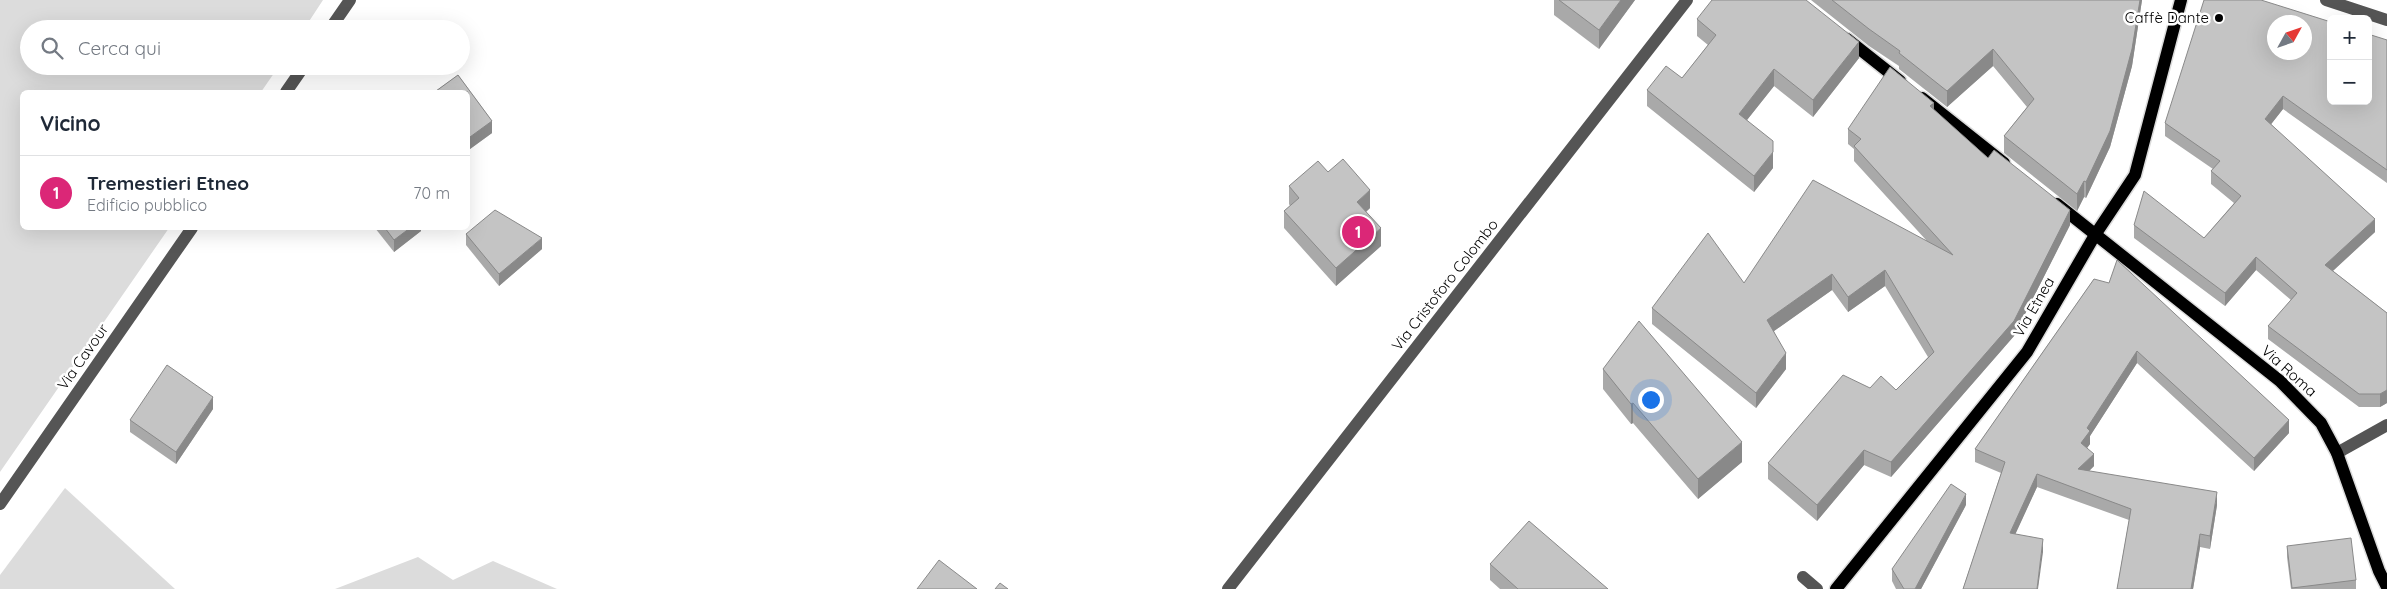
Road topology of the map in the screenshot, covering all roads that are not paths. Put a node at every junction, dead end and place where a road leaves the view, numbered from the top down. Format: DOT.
graph roads {
  1 [pos="350,0"];
  2 [pos="1686,0"];
  3 [pos="2181,0"];
  4 [pos="2326,0"];
  5 [pos="336,20"];
  6 [pos="2387,20"];
  7 [pos="1837,31"];
  8 [pos="298,75"];
  9 [pos="287,90"];
  10 [pos="2017,173"];
  11 [pos="2047,196"];
  12 [pos="191,230"];
  13 [pos="2095,235"];
  14 [pos="2387,425"];
  15 [pos="2336,453"];
  16 [pos="0,504"];
  17 [pos="1803,576"];
  18 [pos="2387,586"];
  19 [pos="1228,589"];
  20 [pos="1816,589"];
  21 [pos="1839,589"];
  1 -- 5 [label="street"];
  2 -- 19 [label="street, Via Cristoforo Colombo"];
  3 -- 13 [label="main road, Via Etnea"];
  4 -- 6 [label="street"];
  7 -- 10 [label="main road"];
  8 -- 9 [label="street"];
  11 -- 13 [label="main road, Via Roma"];
  12 -- 16 [label="street, Via Cavour"];
  13 -- 15 [label="main road, Via Roma"];
  13 -- 21 [label="main road, Via Etnea"];
  14 -- 15 [label="street"];
  15 -- 18 [label="main road, Via Roma"];
  17 -- 20 [label="street"];
}
